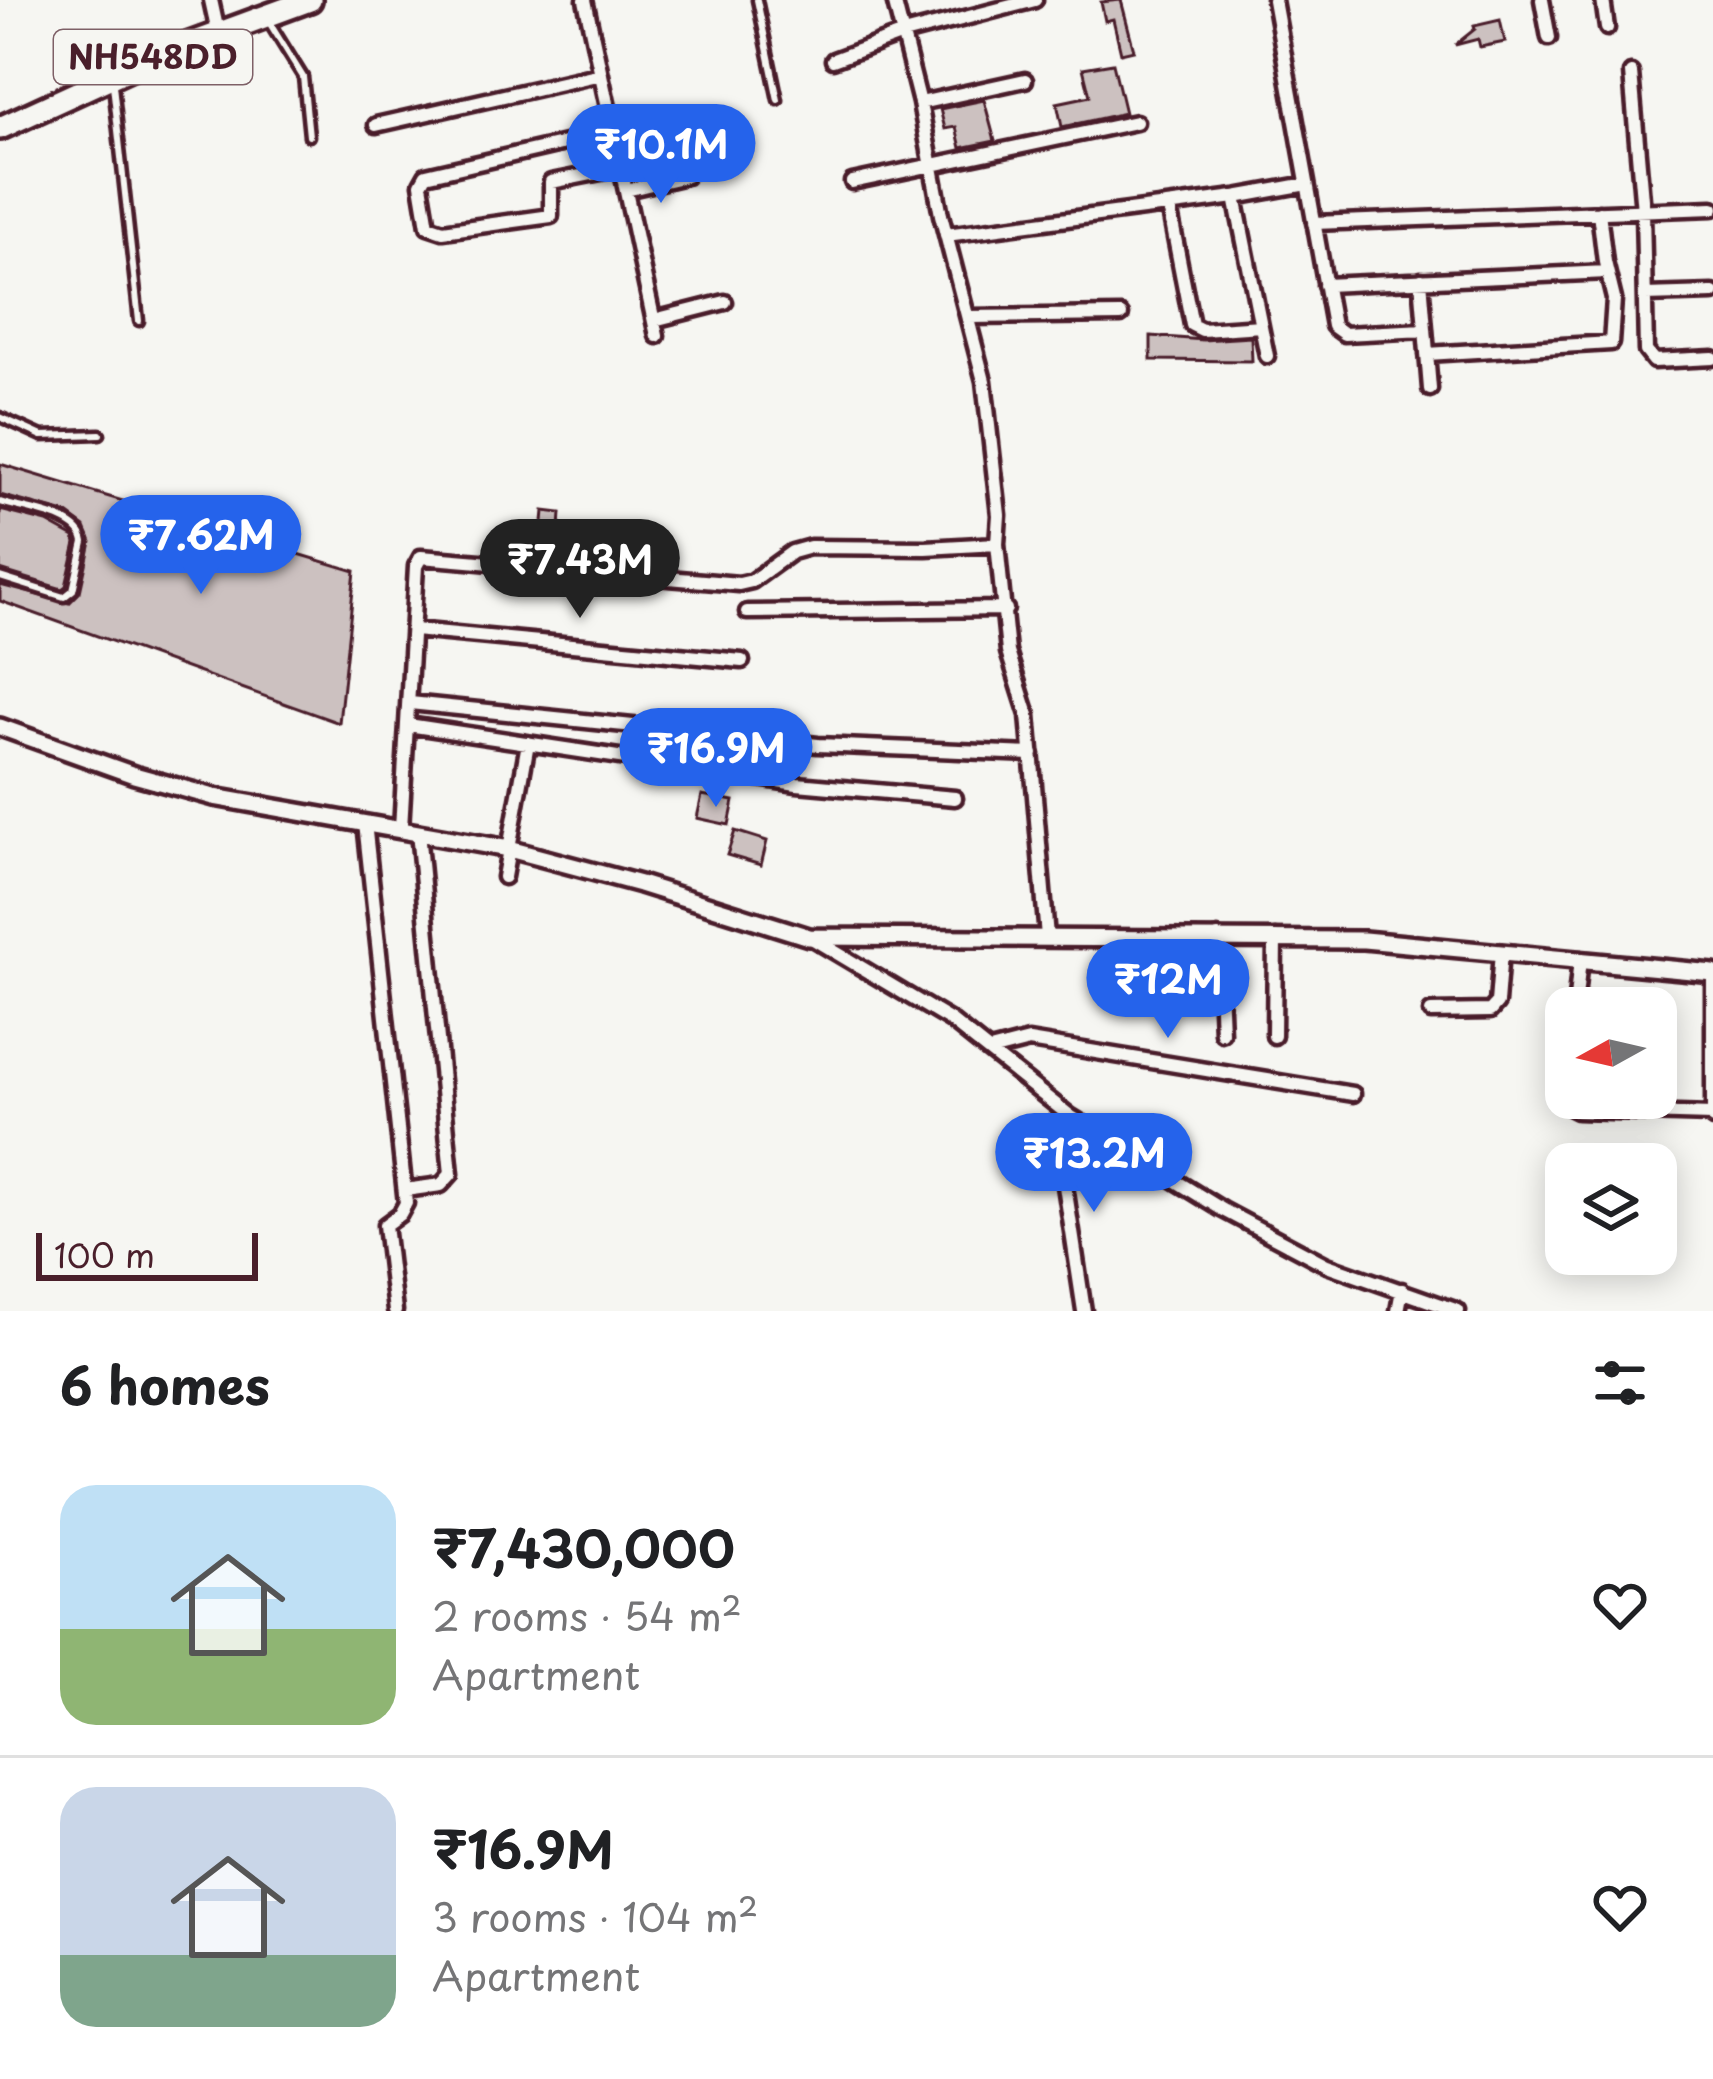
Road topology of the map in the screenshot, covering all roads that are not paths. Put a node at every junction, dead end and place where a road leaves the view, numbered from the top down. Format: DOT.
graph roads {
  1 [pos="212,0"];
  2 [pos="310,0"];
  3 [pos="585,0"];
  4 [pos="757,0"];
  5 [pos="894,0"];
  6 [pos="1035,0"];
  7 [pos="1274,0"];
  8 [pos="1542,0"];
  9 [pos="1603,0"];
  10 [pos="265,15"];
  11 [pos="1607,28"];
  12 [pos="218,32"];
  13 [pos="903,34"];
  14 [pos="1549,38"];
  15 [pos="833,60"];
  16 [pos="601,74"];
  17 [pos="1631,74"];
  18 [pos="112,76"];
  19 [pos="1025,80"];
  20 [pos="778,100"];
  21 [pos="920,103"];
  22 [pos="1136,122"];
  23 [pos="376,125"];
  24 [pos="0,128"];
  25 [pos="613,132"];
  26 [pos="309,136"];
  27 [pos="932,166"];
  28 [pos="621,168"];
  29 [pos="686,176"];
  30 [pos="852,182"];
  31 [pos="1307,184"];
  32 [pos="626,190"];
  33 [pos="1235,197"];
  34 [pos="1169,207"];
  35 [pos="1713,208"];
  36 [pos="1643,211"];
  37 [pos="1599,212"];
  38 [pos="1314,223"];
  39 [pos="946,236"];
  40 [pos="1607,272"];
  41 [pos="1421,280"];
  42 [pos="1325,285"];
  43 [pos="1713,293"];
  44 [pos="1645,295"];
  45 [pos="725,302"];
  46 [pos="1121,315"];
  47 [pos="968,316"];
  48 [pos="654,320"];
  49 [pos="139,321"];
  50 [pos="1261,326"];
  51 [pos="1425,330"];
  52 [pos="657,336"];
  53 [pos="1427,353"];
  54 [pos="1268,356"];
  55 [pos="1713,358"];
  56 [pos="1430,389"];
  57 [pos="0,417"];
  58 [pos="100,434"];
  59 [pos="0,502"];
  60 [pos="997,544"];
  61 [pos="0,577"];
  62 [pos="1006,609"];
  63 [pos="747,612"];
  64 [pos="414,630"];
  65 [pos="742,661"];
  66 [pos="410,703"];
  67 [pos="408,725"];
  68 [pos="0,727"];
  69 [pos="528,742"];
  70 [pos="1032,754"];
  71 [pos="955,798"];
  72 [pos="365,823"];
  73 [pos="409,830"];
  74 [pos="509,849"];
  75 [pos="504,877"];
  76 [pos="809,937"];
  77 [pos="1218,937"];
  78 [pos="1046,938"];
  79 [pos="1275,938"];
  80 [pos="1501,952"];
  81 [pos="1580,959"];
  82 [pos="1713,973"];
  83 [pos="1577,987"];
  84 [pos="1431,1012"];
  85 [pos="1222,1033"];
  86 [pos="1274,1036"];
  87 [pos="989,1051"];
  88 [pos="1353,1094"];
  89 [pos="1677,1115"];
  90 [pos="1070,1116"];
  91 [pos="1713,1117"];
  92 [pos="405,1190"];
  93 [pos="1402,1290"];
  94 [pos="1450,1309"];
  95 [pos="394,1311"];
  96 [pos="1084,1311"];
  97 [pos="1398,1311"];
  1 -- 12 [label="street"];
  2 -- 10 [label="highway, NH548DD"];
  3 -- 16 [label="street"];
  4 -- 20 [label="lane"];
  5 -- 13 [label="street"];
  6 -- 13 [label="street"];
  7 -- 31 [label="street"];
  8 -- 14 [label="street"];
  9 -- 11 [label="street"];
  10 -- 12 [label="highway, NH548DD"];
  10 -- 26 [label="lane"];
  12 -- 18 [label="highway, NH548DD"];
  13 -- 15 [label="street"];
  13 -- 21 [label="street"];
  16 -- 23 [label="street"];
  16 -- 25 [label="street"];
  17 -- 36 [label="street"];
  18 -- 24 [label="highway, NH548DD"];
  18 -- 49 [label="lane"];
  19 -- 21 [label="street"];
  21 -- 27 [label="street"];
  22 -- 27 [label="street"];
  25 -- 28 [label="street"];
  25 -- 28 [label="street"];
  27 -- 30 [label="street"];
  27 -- 39 [label="street"];
  28 -- 32 [label="street"];
  29 -- 32 [label="street"];
  31 -- 33 [label="street"];
  31 -- 38 [label="street"];
  32 -- 48 [label="street"];
  33 -- 34 [label="street"];
  33 -- 50 [label="street"];
  34 -- 39 [label="street"];
  34 -- 50 [label="street"];
  35 -- 36 [label="street"];
  36 -- 37 [label="street"];
  36 -- 44 [label="street"];
  37 -- 38 [label="street"];
  37 -- 40 [label="street"];
  38 -- 42 [label="street"];
  39 -- 47 [label="street"];
  40 -- 41 [label="street"];
  40 -- 53 [label="street"];
  41 -- 42 [label="street"];
  41 -- 51 [label="street"];
  42 -- 51 [label="street"];
  43 -- 44 [label="street"];
  44 -- 55 [label="street"];
  45 -- 48 [label="street"];
  46 -- 47 [label="street"];
  47 -- 60 [label="street"];
  48 -- 52 [label="street"];
  50 -- 54 [label="street"];
  51 -- 53 [label="street"];
  53 -- 56 [label="street"];
  57 -- 58 [label="lane"];
  59 -- 61 [label="lane"];
  60 -- 62 [label="street"];
  60 -- 64 [label="street"];
  62 -- 63 [label="street"];
  62 -- 70 [label="street"];
  64 -- 65 [label="street"];
  64 -- 66 [label="street"];
  66 -- 67 [label="street"];
  66 -- 70 [label="street"];
  67 -- 69 [label="street"];
  67 -- 73 [label="street"];
  68 -- 72 [label="street"];
  69 -- 71 [label="street"];
  69 -- 74 [label="street"];
  70 -- 78 [label="street"];
  72 -- 73 [label="street"];
  72 -- 92 [label="street"];
  73 -- 74 [label="street"];
  73 -- 92 [label="street"];
  74 -- 75 [label="street"];
  74 -- 76 [label="street"];
  76 -- 78 [label="street"];
  76 -- 87 [label="street"];
  77 -- 78 [label="street"];
  77 -- 79 [label="street"];
  77 -- 85 [label="street"];
  79 -- 80 [label="street"];
  79 -- 86 [label="street"];
  80 -- 81 [label="street"];
  80 -- 84 [label="street"];
  81 -- 82 [label="street"];
  81 -- 83 [label="street"];
  82 -- 91 [label="street"];
  87 -- 88 [label="street"];
  87 -- 90 [label="street"];
  89 -- 91 [label="street"];
  90 -- 93 [label="street"];
  90 -- 96 [label="street"];
  92 -- 95 [label="street"];
  93 -- 94 [label="street"];
  93 -- 97 [label="street"];
}
